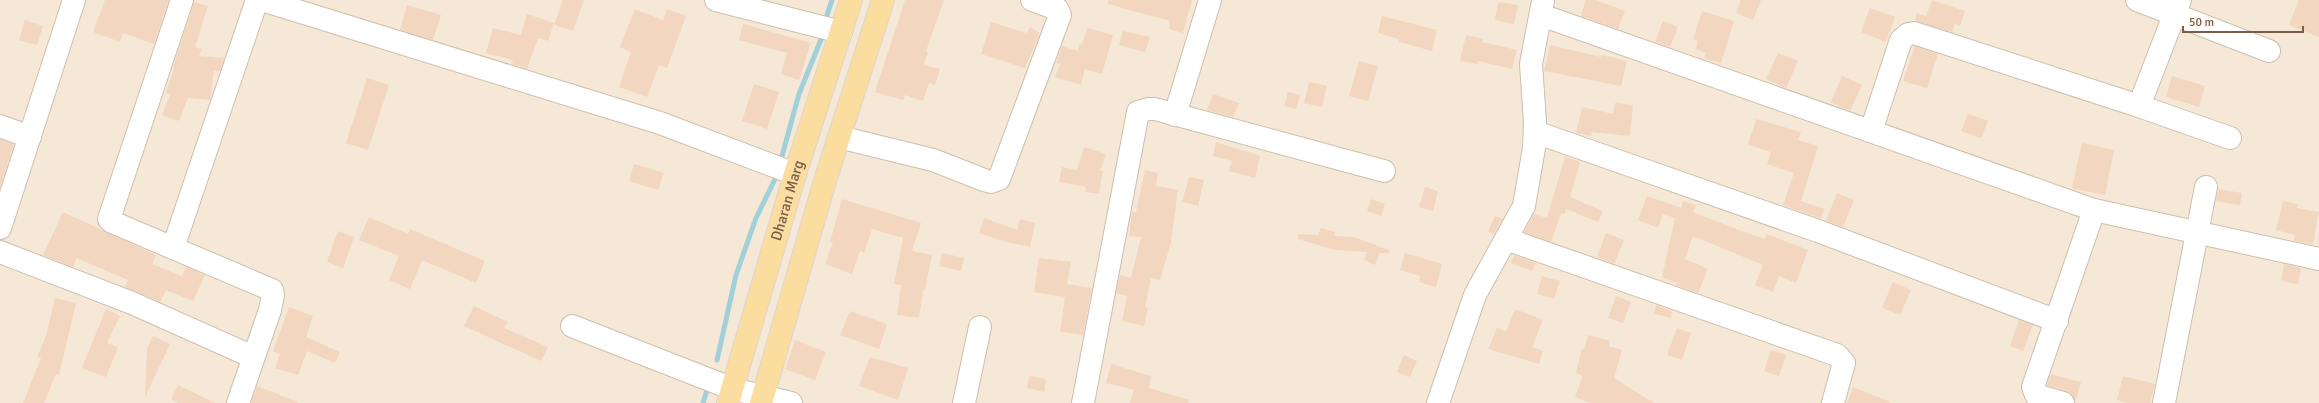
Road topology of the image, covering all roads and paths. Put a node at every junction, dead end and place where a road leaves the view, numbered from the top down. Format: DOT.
graph roads {
  1 [pos="74,0"];
  2 [pos="182,0"];
  3 [pos="257,0"];
  4 [pos="262,0"];
  5 [pos="716,0"];
  6 [pos="851,0"];
  7 [pos="883,0"];
  8 [pos="1032,0"];
  9 [pos="1210,0"];
  10 [pos="2137,0"];
  11 [pos="1542,7"];
  12 [pos="2177,7"];
  13 [pos="841,32"];
  14 [pos="2269,51"];
  15 [pos="2139,106"];
  16 [pos="1175,115"];
  17 [pos="0,126"];
  18 [pos="1871,131"];
  19 [pos="1534,132"];
  20 [pos="30,137"];
  21 [pos="839,137"];
  22 [pos="2230,138"];
  23 [pos="1384,171"];
  24 [pos="795,174"];
  25 [pos="2206,187"];
  26 [pos="2094,210"];
  27 [pos="0,228"];
  28 [pos="2197,233"];
  29 [pos="1506,239"];
  30 [pos="173,248"];
  31 [pos="0,252"];
  32 [pos="2319,259"];
  33 [pos="2057,321"];
  34 [pos="572,326"];
  35 [pos="980,327"];
  36 [pos="253,357"];
  37 [pos="730,396"];
  38 [pos="762,400"];
  39 [pos="238,403"];
  40 [pos="791,403"];
  41 [pos="964,403"];
  42 [pos="1084,403"];
  43 [pos="1438,403"];
  44 [pos="1832,403"];
  45 [pos="2063,403"];
  46 [pos="2164,403"];
  1 -- 20 [label="street"];
  2 -- 30 [label="street"];
  3 -- 30 [label="street"];
  4 -- 24 [label="street"];
  5 -- 13 [label="street"];
  6 -- 13 [label="main road, Dharan Marg"];
  7 -- 21 [label="main road, Dharan Marg"];
  8 -- 21 [label="street"];
  9 -- 16 [label="street"];
  10 -- 12 [label="street"];
  11 -- 18 [label="street"];
  11 -- 19 [label="street"];
  12 -- 14 [label="street"];
  12 -- 15 [label="street"];
  13 -- 24 [label="main road, Dharan Marg"];
  15 -- 18 [label="street"];
  15 -- 22 [label="street"];
  16 -- 23 [label="street"];
  16 -- 42 [label="street"];
  17 -- 20 [label="street"];
  18 -- 26 [label="street"];
  19 -- 29 [label="street"];
  19 -- 33 [label="street"];
  20 -- 27 [label="street"];
  21 -- 38 [label="main road, Dharan Marg"];
  24 -- 37 [label="main road, Dharan Marg"];
  25 -- 28 [label="street"];
  26 -- 28 [label="street"];
  26 -- 33 [label="street"];
  28 -- 32 [label="street"];
  28 -- 46 [label="street"];
  29 -- 43 [label="street"];
  29 -- 44 [label="street"];
  30 -- 36 [label="street"];
  31 -- 36 [label="street"];
  33 -- 45 [label="street"];
  34 -- 37 [label="street"];
  35 -- 41 [label="street"];
  36 -- 39 [label="street"];
  37 -- 38 [label="street"];
  38 -- 40 [label="street"];
}
